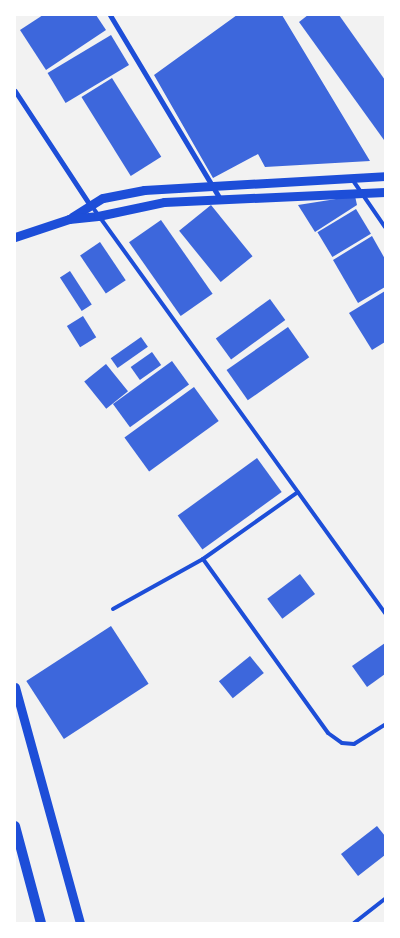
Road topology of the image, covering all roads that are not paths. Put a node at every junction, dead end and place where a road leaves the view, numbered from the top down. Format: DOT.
graph roads {
  1 [pos="110,15"];
  2 [pos="15,91"];
  3 [pos="385,176"];
  4 [pos="351,178"];
  5 [pos="212,185"];
  6 [pos="385,192"];
  7 [pos="362,193"];
  8 [pos="220,199"];
  9 [pos="90,205"];
  10 [pos="98,216"];
  11 [pos="69,219"];
  12 [pos="385,227"];
  13 [pos="15,237"];
  14 [pos="298,492"];
  15 [pos="203,559"];
  16 [pos="113,609"];
  17 [pos="385,613"];
  18 [pos="15,687"];
  19 [pos="385,724"];
  20 [pos="15,826"];
  21 [pos="385,899"];
  22 [pos="41,923"];
  23 [pos="80,923"];
  24 [pos="354,923"];
  1 -- 5 [label="street"];
  2 -- 9 [label="street"];
  3 -- 4 [label="street"];
  4 -- 5 [label="street"];
  4 -- 7 [label="lane"];
  5 -- 8 [label="street"];
  5 -- 9 [label="street"];
  6 -- 7 [label="street"];
  7 -- 8 [label="street"];
  7 -- 12 [label="lane"];
  8 -- 10 [label="street"];
  9 -- 10 [label="lane"];
  9 -- 11 [label="street"];
  10 -- 11 [label="street"];
  10 -- 14 [label="lane"];
  11 -- 13 [label="street"];
  14 -- 15 [label="lane"];
  14 -- 17 [label="lane"];
  15 -- 16 [label="lane"];
  15 -- 19 [label="lane"];
  18 -- 23 [label="street"];
  20 -- 22 [label="main road"];
  21 -- 24 [label="lane"];
}
